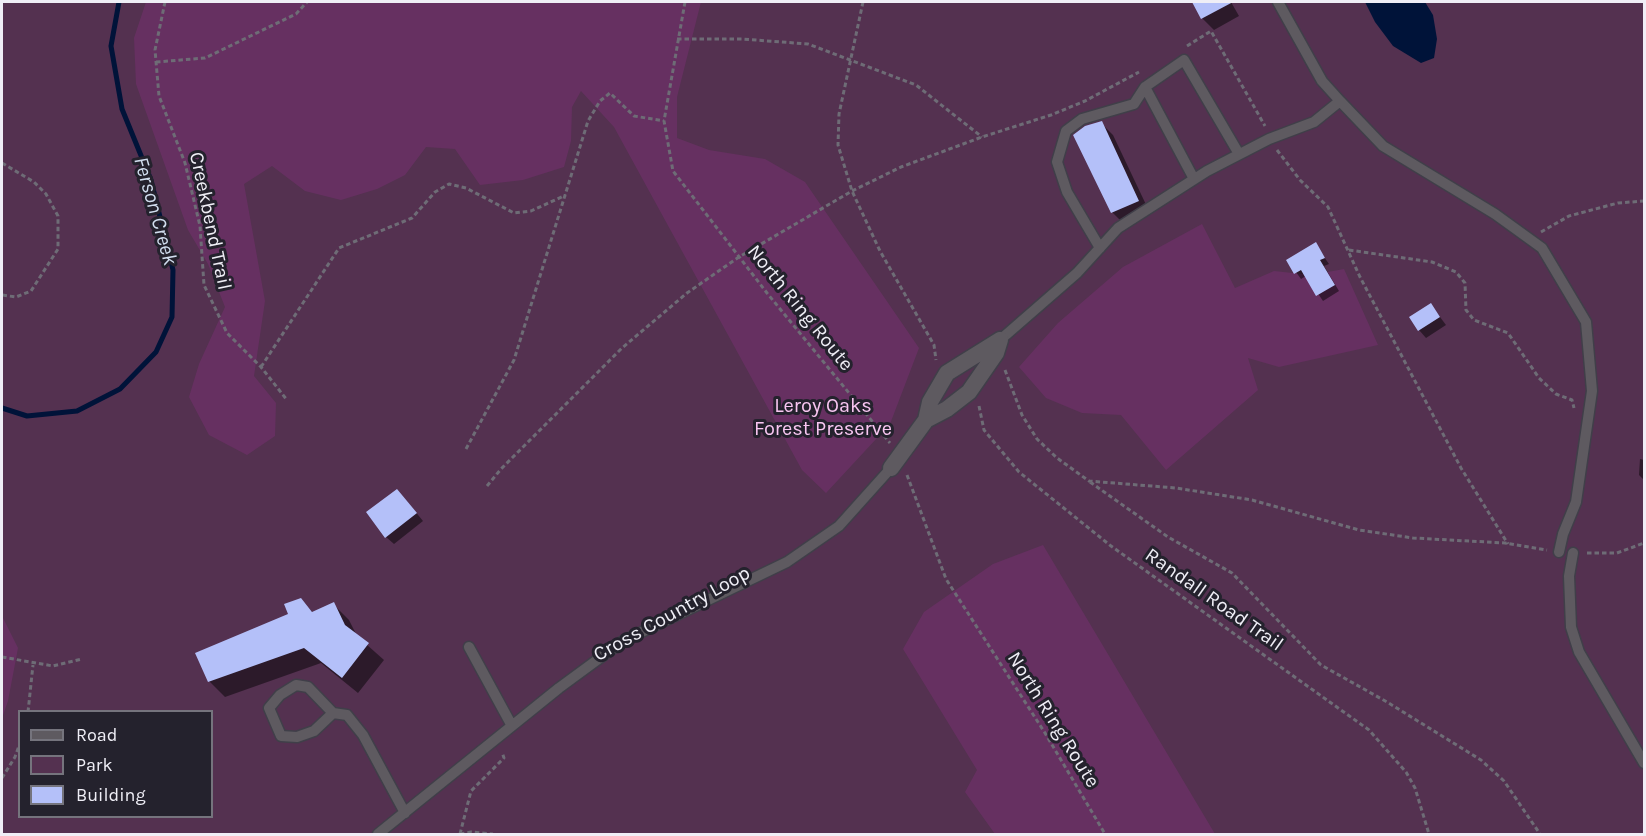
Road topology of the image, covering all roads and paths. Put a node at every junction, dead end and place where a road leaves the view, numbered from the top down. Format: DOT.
graph roads {
  1 [pos="165,2"];
  2 [pos="308,2"];
  3 [pos="685,2"];
  4 [pos="863,2"];
  5 [pos="1278,2"];
  6 [pos="677,39"];
  7 [pos="1184,47"];
  8 [pos="850,58"];
  9 [pos="156,62"];
  10 [pos="1140,71"];
  11 [pos="1145,87"];
  12 [pos="1340,101"];
  13 [pos="664,120"];
  14 [pos="982,137"];
  15 [pos="1269,139"];
  16 [pos="1239,154"];
  17 [pos="2,163"];
  18 [pos="1194,179"];
  19 [pos="852,190"];
  20 [pos="566,194"];
  21 [pos="1644,201"];
  22 [pos="1529,239"];
  23 [pos="1100,248"];
  24 [pos="1348,250"];
  25 [pos="739,257"];
  26 [pos="2,295"];
  27 [pos="998,346"];
  28 [pos="938,363"];
  29 [pos="261,368"];
  30 [pos="287,400"];
  31 [pos="979,402"];
  32 [pos="1576,416"];
  33 [pos="926,420"];
  34 [pos="466,449"];
  35 [pos="895,462"];
  36 [pos="1089,481"];
  37 [pos="487,486"];
  38 [pos="1551,539"];
  39 [pos="1547,550"];
  40 [pos="1559,552"];
  41 [pos="1573,553"];
  42 [pos="469,647"];
  43 [pos="2,657"];
  44 [pos="82,659"];
  45 [pos="33,664"];
  46 [pos="28,710"];
  47 [pos="333,713"];
  48 [pos="512,726"];
  49 [pos="494,741"];
  50 [pos="18,749"];
  51 [pos="1644,763"];
  52 [pos="2,778"];
  53 [pos="405,813"];
  54 [pos="378,834"];
  55 [pos="460,834"];
  56 [pos="493,834"];
  57 [pos="1105,834"];
  58 [pos="1429,834"];
  59 [pos="1540,834"];
  1 -- 9 [label="path, Creekbend Trail"];
  2 -- 9 [label="path"];
  3 -- 6 [label="path, North Ring Route"];
  4 -- 8 [label="path"];
  5 -- 12 [label="lane"];
  6 -- 8 [label="path"];
  6 -- 13 [label="path, North Ring Route"];
  7 -- 15 [label="path"];
  8 -- 14 [label="path"];
  8 -- 19 [label="path"];
  9 -- 29 [label="path, Creekbend Trail"];
  10 -- 14 [label="path"];
  11 -- 16 [label="lane"];
  11 -- 18 [label="lane"];
  11 -- 23 [label="lane"];
  12 -- 15 [label="lane"];
  12 -- 22 [label="lane"];
  13 -- 20 [label="path"];
  13 -- 25 [label="path, North Ring Route"];
  14 -- 19 [label="path"];
  15 -- 16 [label="lane"];
  15 -- 24 [label="path"];
  16 -- 18 [label="lane"];
  17 -- 26 [label="path"];
  18 -- 23 [label="lane"];
  19 -- 25 [label="path"];
  19 -- 28 [label="path"];
  20 -- 29 [label="path"];
  20 -- 34 [label="path"];
  21 -- 22 [label="path"];
  22 -- 40 [label="lane"];
  23 -- 27 [label="lane"];
  24 -- 32 [label="path"];
  24 -- 36 [label="path"];
  25 -- 35 [label="path, North Ring Route"];
  25 -- 37 [label="path"];
  27 -- 33 [label="street"];
  27 -- 33 [label="street"];
  27 -- 36 [label="path"];
  29 -- 30 [label="path, Creekbend Trail"];
  31 -- 58 [label="path, Randall Road Trail"];
  33 -- 35 [label="street"];
  35 -- 48 [label="lane"];
  35 -- 57 [label="path, North Ring Route"];
  36 -- 59 [label="path"];
  38 -- 39 [label="path"];
  41 -- 51 [label="lane"];
  42 -- 48 [label="lane"];
  43 -- 45 [label="path"];
  44 -- 45 [label="path"];
  45 -- 46 [label="path"];
  47 -- 47 [label="lane"];
  47 -- 53 [label="lane"];
  48 -- 49 [label="lane"];
  49 -- 53 [label="lane"];
  49 -- 55 [label="path"];
  50 -- 52 [label="path"];
  53 -- 54 [label="lane"];
  55 -- 56 [label="path"];
}
